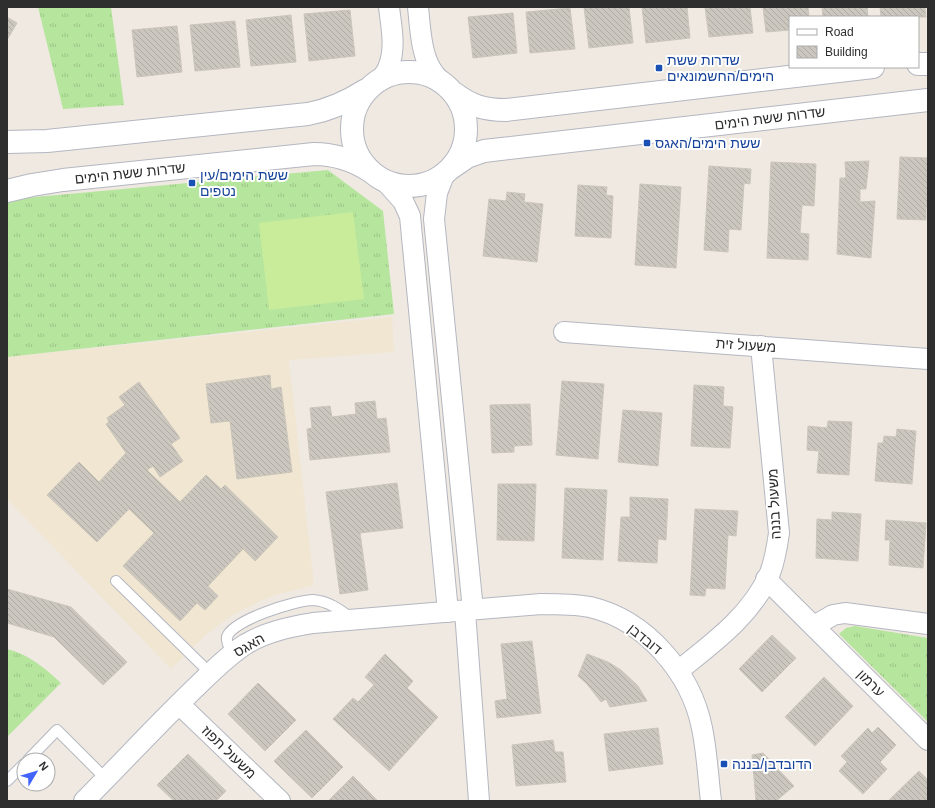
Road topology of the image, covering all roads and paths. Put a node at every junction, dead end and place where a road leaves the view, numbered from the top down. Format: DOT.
graph roads {
  1 [pos="389,7"];
  2 [pos="418,7"];
  3 [pos="864,68"];
  4 [pos="374,85"];
  5 [pos="447,88"];
  6 [pos="928,100"];
  7 [pos="7,142"];
  8 [pos="447,172"];
  9 [pos="377,176"];
  10 [pos="7,191"];
  11 [pos="564,332"];
  12 [pos="761,346"];
  13 [pos="928,359"];
  14 [pos="766,580"];
  15 [pos="116,581"];
  16 [pos="462,611"];
  17 [pos="928,624"];
  18 [pos="814,626"];
  19 [pos="678,671"];
  20 [pos="210,673"];
  21 [pos="179,704"];
  22 [pos="928,740"];
  23 [pos="36,752"];
  24 [pos="16,772"];
  25 [pos="106,779"];
  26 [pos="7,781"];
  27 [pos="84,801"];
  28 [pos="280,801"];
  29 [pos="479,801"];
  30 [pos="711,801"];
  1 -- 4 [label="street"];
  2 -- 5 [label="street"];
  3 -- 5 [label="street"];
  4 -- 5 [label="street"];
  4 -- 7 [label="street"];
  4 -- 9 [label="street"];
  5 -- 8 [label="street"];
  6 -- 8 [label="street, שדרות ששת הימים"];
  8 -- 9 [label="street"];
  8 -- 16 [label="street"];
  9 -- 10 [label="street, שדרות ששת הימים"];
  9 -- 16 [label="street"];
  11 -- 12 [label="street, משעול זית"];
  12 -- 13 [label="street, משעול זית"];
  12 -- 14 [label="street, משעול בננה"];
  14 -- 18 [label="street, ערמון"];
  14 -- 19 [label="street, משעול בננה"];
  15 -- 20 [label="lane"];
  16 -- 19 [label="street, דובדבן"];
  16 -- 20 [label="street, האגס"];
  16 -- 29 [label="street"];
  17 -- 18 [label="street"];
  18 -- 22 [label="street, ערמון"];
  19 -- 30 [label="street, דובדבן"];
  20 -- 21 [label="street, האגס"];
  21 -- 25 [label="street, האגס"];
  21 -- 28 [label="street, משעול תפוז"];
  23 -- 25 [label="lane"];
  24 -- 26 [label="lane"];
  25 -- 27 [label="street, האגס"];
}
